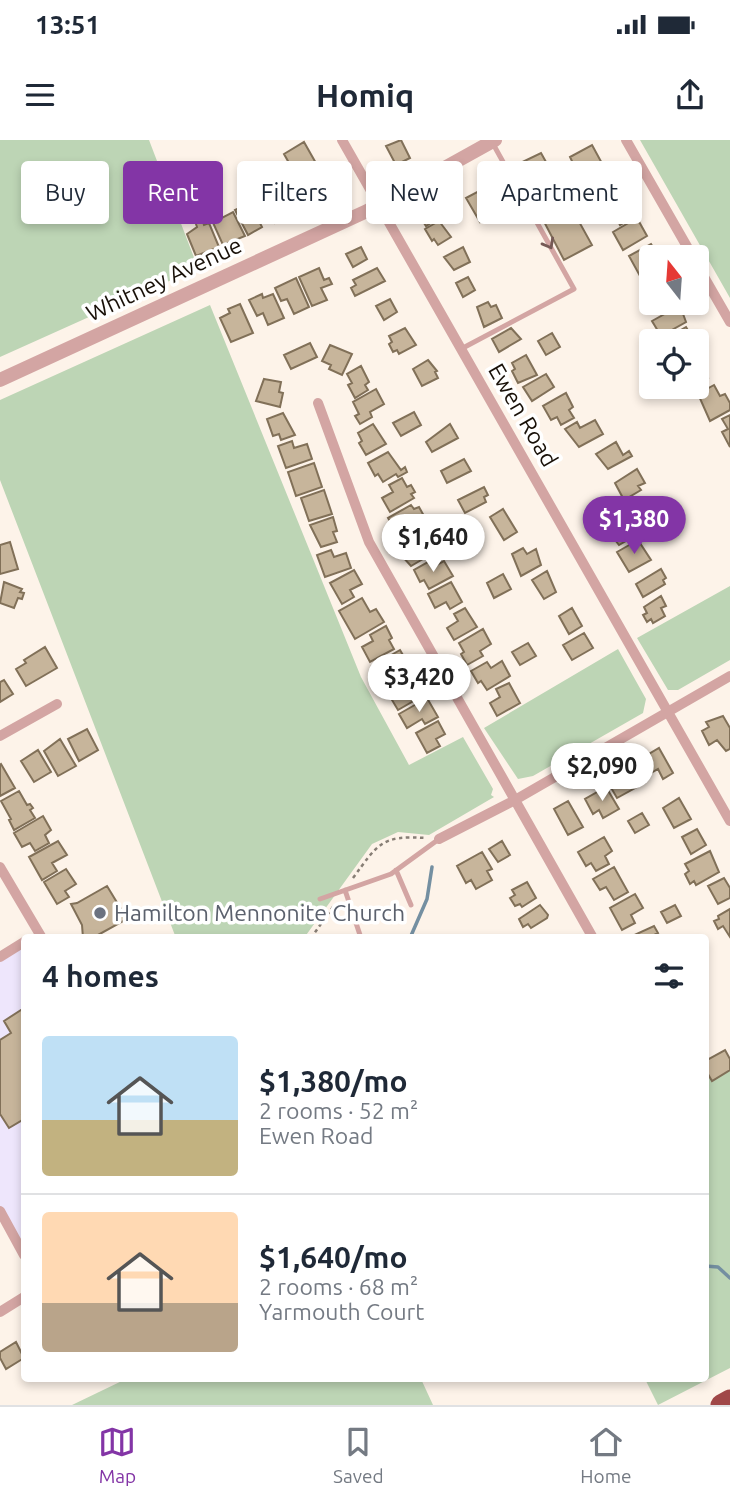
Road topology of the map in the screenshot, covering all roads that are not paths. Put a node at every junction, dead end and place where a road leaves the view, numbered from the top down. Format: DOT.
graph roads {
  1 [pos="342,140"];
  2 [pos="626,140"];
  3 [pos="494,141"];
  4 [pos="458,161"];
  5 [pos="366,182"];
  6 [pos="366,211"];
  7 [pos="390,224"];
  8 [pos="686,245"];
  9 [pos="709,286"];
  10 [pos="730,322"];
  11 [pos="461,349"];
  12 [pos="0,380"];
  13 [pos="318,403"];
  14 [pos="730,676"];
  15 [pos="57,704"];
  16 [pos="668,711"];
  17 [pos="0,736"];
  18 [pos="515,800"];
  19 [pos="730,821"];
  20 [pos="439,839"];
  21 [pos="0,867"];
  22 [pos="396,870"];
  23 [pos="345,890"];
  24 [pos="320,899"];
  25 [pos="411,905"];
  26 [pos="37,934"];
  27 [pos="360,934"];
  28 [pos="591,934"];
  29 [pos="21,944"];
  30 [pos="0,957"];
  31 [pos="0,1211"];
  32 [pos="21,1250"];
  33 [pos="21,1299"];
  34 [pos="0,1312"];
  35 [pos="730,1401"];
  36 [pos="721,1405"];
  1 -- 5 [label="street, Ewen Road"];
  2 -- 8 [label="street"];
  3 -- 4 [label="street, Whitney Avenue"];
  3 -- 11 [label="lane, one-way"];
  6 -- 12 [label="street, Whitney Avenue"];
  7 -- 11 [label="street, Ewen Road"];
  9 -- 10 [label="street"];
  11 -- 16 [label="street, Ewen Road"];
  13 -- 18 [label="street"];
  14 -- 16 [label="street"];
  15 -- 17 [label="street"];
  16 -- 18 [label="street"];
  16 -- 19 [label="street, Ewen Road"];
  18 -- 20 [label="street"];
  18 -- 28 [label="street"];
  20 -- 22 [label="lane"];
  21 -- 26 [label="street"];
  22 -- 23 [label="lane"];
  22 -- 25 [label="lane"];
  23 -- 24 [label="lane"];
  23 -- 27 [label="lane"];
  29 -- 30 [label="street"];
  31 -- 32 [label="street"];
  33 -- 34 [label="street"];
  35 -- 36 [label="highway"];
}
